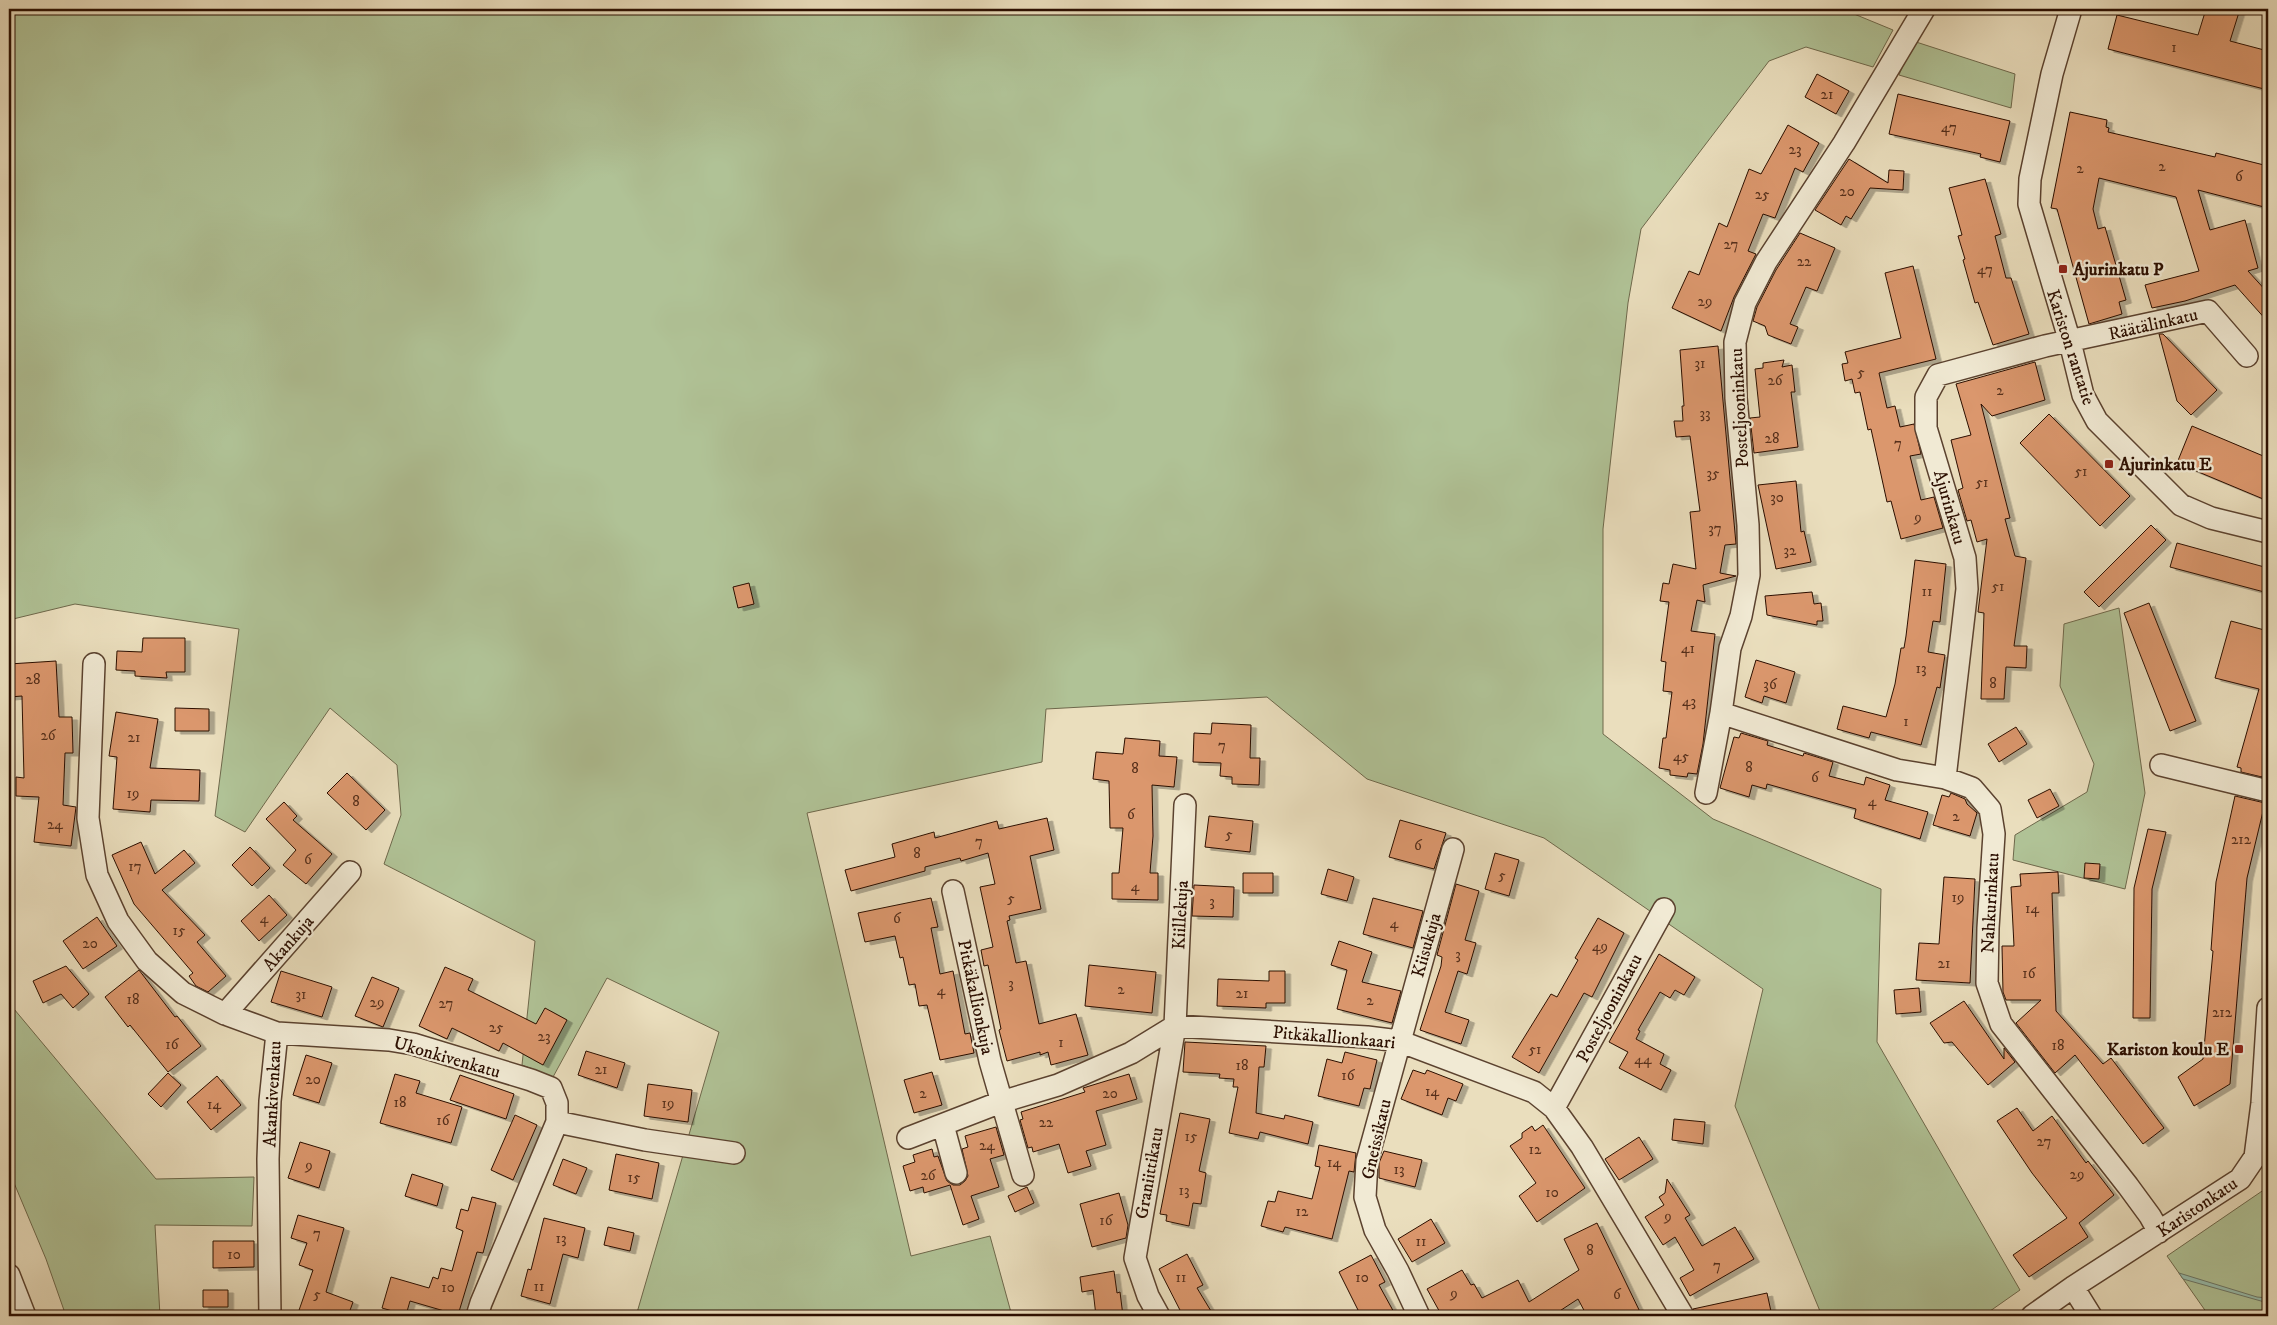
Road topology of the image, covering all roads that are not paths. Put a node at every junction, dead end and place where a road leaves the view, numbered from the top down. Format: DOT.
graph roads {
  1 [pos="1924,9"];
  2 [pos="2071,9"];
  3 [pos="2070,342"];
  4 [pos="2247,356"];
  5 [pos="2268,532"];
  6 [pos="94,664"];
  7 [pos="1721,713"];
  8 [pos="2161,765"];
  9 [pos="1945,778"];
  10 [pos="2268,791"];
  11 [pos="1706,793"];
  12 [pos="1184,805"];
  13 [pos="1453,849"];
  14 [pos="350,872"];
  15 [pos="953,892"];
  16 [pos="1664,908"];
  17 [pos="2268,1008"];
  18 [pos="225,1014"];
  19 [pos="1175,1026"];
  20 [pos="277,1033"];
  21 [pos="1399,1041"];
  22 [pos="1001,1102"];
  23 [pos="1554,1108"];
  24 [pos="557,1122"];
  25 [pos="943,1124"];
  26 [pos="908,1138"];
  27 [pos="734,1153"];
  28 [pos="956,1173"];
  29 [pos="1023,1176"];
  30 [pos="2159,1232"];
  31 [pos="9,1275"];
  32 [pos="2073,1287"];
  33 [pos="25,1316"];
  34 [pos="270,1316"];
  35 [pos="477,1316"];
  36 [pos="1159,1316"];
  37 [pos="1420,1316"];
  38 [pos="1683,1316"];
  39 [pos="2032,1316"];
  40 [pos="2091,1316"];
  1 -- 7 [label="street, Posteljooninkatu"];
  2 -- 3 [label="street, Kariston rantatie"];
  3 -- 4 [label="street, Räätälinkatu"];
  3 -- 5 [label="street, Kariston rantatie"];
  3 -- 9 [label="street, Ajurinkatu"];
  6 -- 18 [label="street, Akankivenkatu"];
  7 -- 9 [label="street, Nahkurinkatu"];
  7 -- 11 [label="street, Posteljooninkatu"];
  8 -- 10 [label="street"];
  9 -- 30 [label="street, Nahkurinkatu"];
  12 -- 19 [label="street, Kiillekuja"];
  13 -- 21 [label="street, Kiisukuja"];
  14 -- 18 [label="street, Akankuja"];
  15 -- 22 [label="street, Pitkäkallionkuja"];
  16 -- 23 [label="street, Posteljooninkatu"];
  17 -- 30 [label="street, Karistonkatu"];
  18 -- 20 [label="street, Akankivenkatu"];
  19 -- 21 [label="street, Pitkäkallionkaari"];
  19 -- 22 [label="street"];
  19 -- 36 [label="street, Graniittikatu"];
  20 -- 24 [label="street, Ukonkivenkatu"];
  20 -- 34 [label="street, Akankivenkatu"];
  21 -- 23 [label="street, Pitkäkallionkaari"];
  21 -- 37 [label="street, Gneissikatu"];
  22 -- 25 [label="street"];
  22 -- 29 [label="street, Pitkäkallionkuja"];
  23 -- 38 [label="street, Pitkäkallionkaari"];
  24 -- 27 [label="street"];
  24 -- 35 [label="street, Ukonkivenkatu"];
  25 -- 26 [label="street"];
  25 -- 28 [label="street"];
  30 -- 32 [label="street, Karistonkatu"];
  31 -- 33 [label="street"];
  32 -- 39 [label="street, Karistonkatu"];
  32 -- 40 [label="street"];
}
